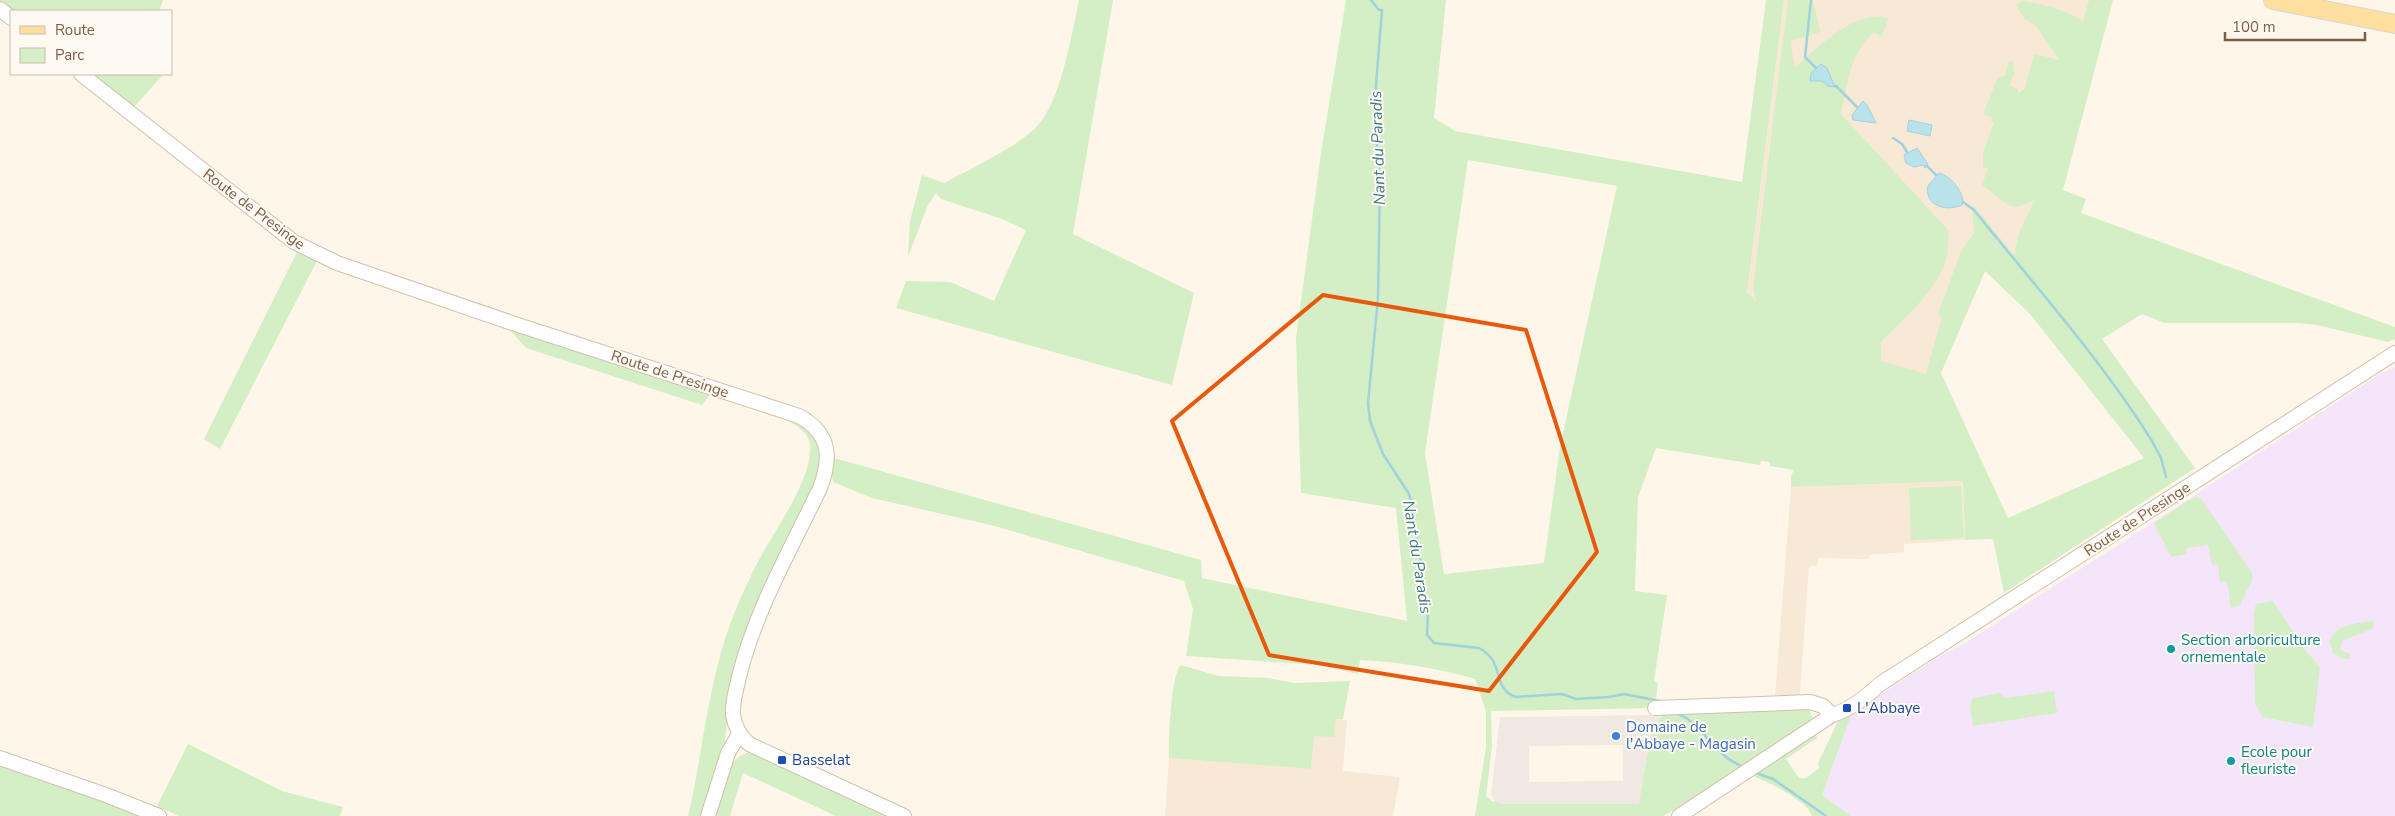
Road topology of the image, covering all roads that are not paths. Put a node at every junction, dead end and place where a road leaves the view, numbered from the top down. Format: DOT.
graph roads {
  1 [pos="2273,0"];
  2 [pos="0,9"];
  3 [pos="10,17"];
  4 [pos="2395,24"];
  5 [pos="81,75"];
  6 [pos="2395,353"];
  7 [pos="1664,708"];
  8 [pos="1832,715"];
  9 [pos="739,734"];
  10 [pos="0,758"];
  11 [pos="158,816"];
  12 [pos="708,816"];
  13 [pos="904,816"];
  14 [pos="1679,816"];
  1 -- 4 [label="main road"];
  2 -- 3 [label="street"];
  5 -- 9 [label="street, Route de Presinge"];
  6 -- 8 [label="street, Route de Presinge"];
  7 -- 8 [label="street"];
  8 -- 14 [label="street, Route de Presinge"];
  9 -- 12 [label="street"];
  9 -- 13 [label="street"];
  10 -- 11 [label="street"];
}
